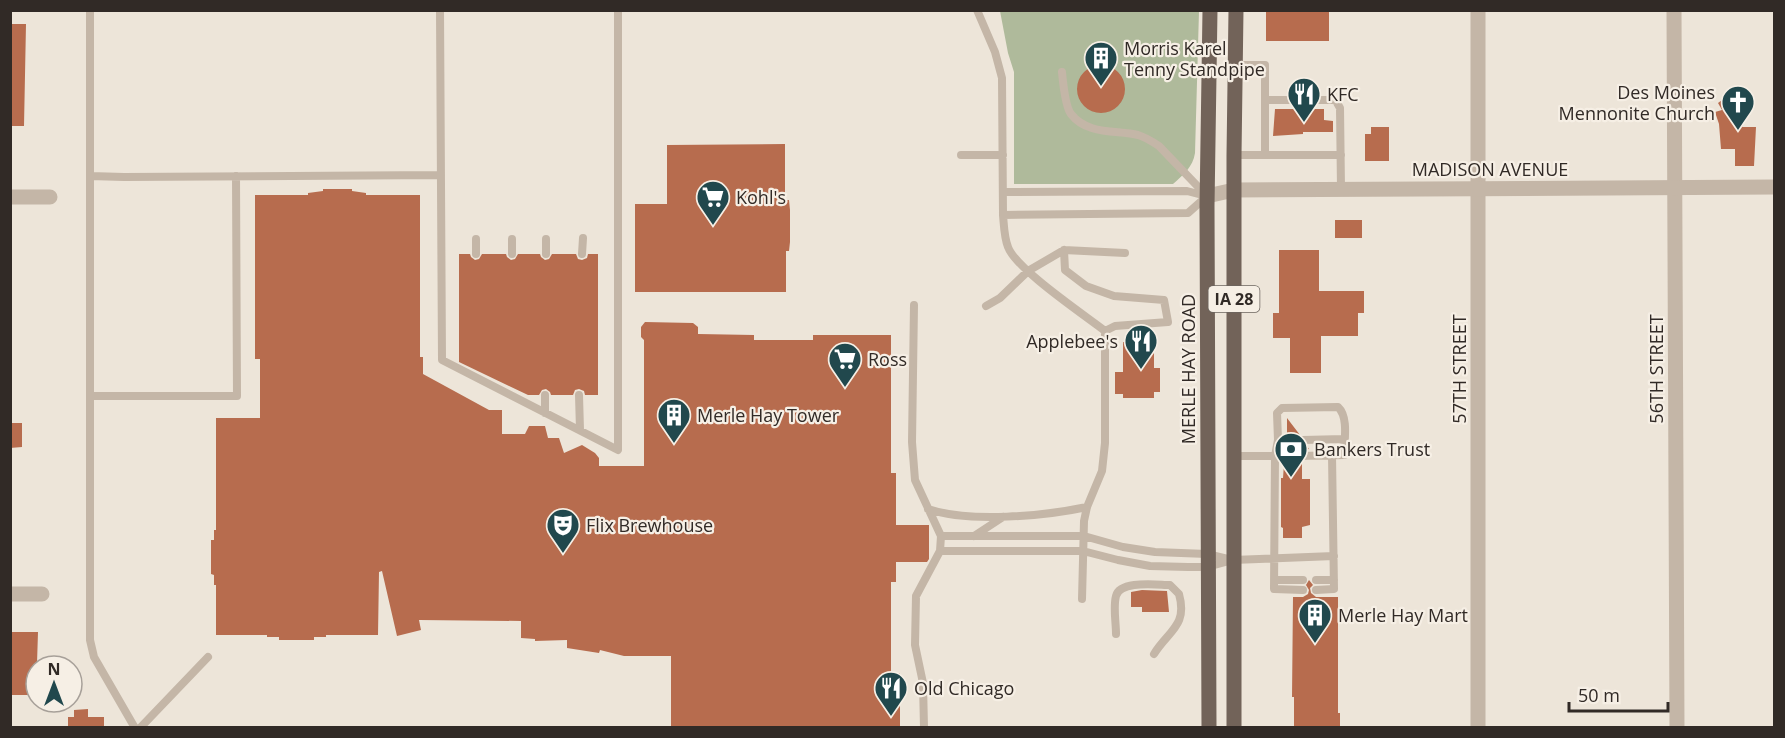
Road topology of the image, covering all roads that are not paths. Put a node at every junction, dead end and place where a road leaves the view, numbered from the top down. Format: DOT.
graph roads {
  1 [pos="90,10"];
  2 [pos="440,10"];
  3 [pos="618,10"];
  4 [pos="977,10"];
  5 [pos="1210,10"];
  6 [pos="1236,10"];
  7 [pos="1478,10"];
  8 [pos="1674,10"];
  9 [pos="1234,65"];
  10 [pos="1062,72"];
  11 [pos="1265,100"];
  12 [pos="1341,154"];
  13 [pos="961,155"];
  14 [pos="1003,155"];
  15 [pos="1234,155"];
  16 [pos="1265,155"];
  17 [pos="441,175"];
  18 [pos="90,176"];
  19 [pos="236,176"];
  20 [pos="1674,187"];
  21 [pos="1774,187"];
  22 [pos="1341,189"];
  23 [pos="1478,189"];
  24 [pos="1234,190"];
  25 [pos="1003,192"];
  26 [pos="1207,196"];
  27 [pos="10,197"];
  28 [pos="50,197"];
  29 [pos="1003,214"];
  30 [pos="583,238"];
  31 [pos="476,239"];
  32 [pos="512,239"];
  33 [pos="546,239"];
  34 [pos="1064,250"];
  35 [pos="1125,253"];
  36 [pos="476,254"];
  37 [pos="512,254"];
  38 [pos="546,254"];
  39 [pos="582,254"];
  40 [pos="1028,271"];
  41 [pos="914,305"];
  42 [pos="986,306"];
  43 [pos="1105,331"];
  44 [pos="545,395"];
  45 [pos="579,395"];
  46 [pos="90,396"];
  47 [pos="545,413"];
  48 [pos="580,430"];
  49 [pos="1344,439"];
  50 [pos="1303,440"];
  51 [pos="1332,455"];
  52 [pos="1234,456"];
  53 [pos="1275,456"];
  54 [pos="1287,456"];
  55 [pos="1299,456"];
  56 [pos="1087,507"];
  57 [pos="928,509"];
  58 [pos="1005,516"];
  59 [pos="941,536"];
  60 [pos="974,536"];
  61 [pos="1083,536"];
  62 [pos="940,550"];
  63 [pos="1083,551"];
  64 [pos="1334,556"];
  65 [pos="1274,558"];
  66 [pos="1207,560"];
  67 [pos="1233,560"];
  68 [pos="1303,580"];
  69 [pos="1316,580"];
  70 [pos="1334,580"];
  71 [pos="1274,585"];
  72 [pos="1303,590"];
  73 [pos="1316,590"];
  74 [pos="10,594"];
  75 [pos="42,594"];
  76 [pos="1082,599"];
  77 [pos="1116,634"];
  78 [pos="1154,654"];
  79 [pos="208,657"];
  80 [pos="135,728"];
  81 [pos="140,728"];
  82 [pos="924,728"];
  83 [pos="1209,728"];
  84 [pos="1234,728"];
  85 [pos="1478,728"];
  86 [pos="1677,728"];
  1 -- 18 [label="lane"];
  2 -- 17 [label="lane"];
  3 -- 48 [label="lane"];
  4 -- 14 [label="lane"];
  5 -- 26 [label="main road, MERLE HAY ROAD / IA 28"];
  6 -- 9 [label="main road, IA 28"];
  7 -- 23 [label="street, 57TH STREET"];
  8 -- 20 [label="street, 56TH STREET"];
  9 -- 11 [label="lane"];
  9 -- 15 [label="main road, IA 28"];
  10 -- 26 [label="lane"];
  11 -- 12 [label="lane"];
  11 -- 16 [label="lane"];
  12 -- 16 [label="lane"];
  12 -- 22 [label="lane"];
  13 -- 14 [label="lane"];
  14 -- 25 [label="lane"];
  15 -- 16 [label="lane"];
  15 -- 24 [label="main road, IA 28"];
  17 -- 19 [label="lane"];
  17 -- 47 [label="lane"];
  18 -- 19 [label="lane"];
  18 -- 46 [label="lane"];
  19 -- 46 [label="lane"];
  20 -- 21 [label="street, MADISON AVENUE"];
  20 -- 23 [label="street, MADISON AVENUE"];
  20 -- 86 [label="street, 56TH STREET"];
  22 -- 23 [label="street, MADISON AVENUE"];
  22 -- 24 [label="street, MADISON AVENUE"];
  23 -- 85 [label="street, 57TH STREET"];
  24 -- 26 [label="street, MADISON AVENUE"];
  24 -- 52 [label="main road, IA 28"];
  25 -- 26 [label="lane"];
  25 -- 29 [label="lane"];
  26 -- 29 [label="lane"];
  26 -- 66 [label="main road, MERLE HAY ROAD / IA 28"];
  27 -- 28 [label="street"];
  29 -- 40 [label="lane"];
  30 -- 39 [label="lane"];
  31 -- 36 [label="lane"];
  32 -- 37 [label="lane"];
  33 -- 38 [label="lane"];
  34 -- 35 [label="lane"];
  34 -- 40 [label="lane"];
  34 -- 43 [label="lane"];
  40 -- 42 [label="lane"];
  40 -- 43 [label="lane"];
  41 -- 57 [label="lane"];
  43 -- 56 [label="lane"];
  44 -- 47 [label="lane"];
  45 -- 48 [label="lane"];
  46 -- 80 [label="lane"];
  47 -- 48 [label="lane"];
  49 -- 50 [label="lane"];
  49 -- 51 [label="lane"];
  49 -- 53 [label="lane"];
  51 -- 55 [label="lane"];
  51 -- 64 [label="lane"];
  52 -- 53 [label="lane"];
  52 -- 67 [label="main road, IA 28"];
  53 -- 54 [label="lane"];
  53 -- 65 [label="lane"];
  56 -- 58 [label="lane"];
  56 -- 61 [label="lane"];
  57 -- 58 [label="lane"];
  57 -- 59 [label="lane"];
  58 -- 60 [label="lane"];
  59 -- 60 [label="lane"];
  59 -- 62 [label="lane"];
  60 -- 61 [label="lane"];
  61 -- 63 [label="lane"];
  61 -- 66 [label="lane"];
  62 -- 63 [label="lane"];
  62 -- 82 [label="lane"];
  63 -- 66 [label="lane"];
  63 -- 76 [label="lane"];
  64 -- 65 [label="lane"];
  64 -- 70 [label="lane"];
  65 -- 67 [label="lane"];
  65 -- 71 [label="lane"];
  66 -- 67 [label="lane"];
  66 -- 67 [label="lane"];
  66 -- 83 [label="main road, MERLE HAY ROAD / IA 28"];
  67 -- 84 [label="main road, IA 28"];
  68 -- 71 [label="lane"];
  69 -- 70 [label="lane"];
  70 -- 73 [label="lane"];
  71 -- 72 [label="lane"];
  74 -- 75 [label="street"];
  77 -- 78 [label="lane"];
  79 -- 81 [label="lane"];
}
